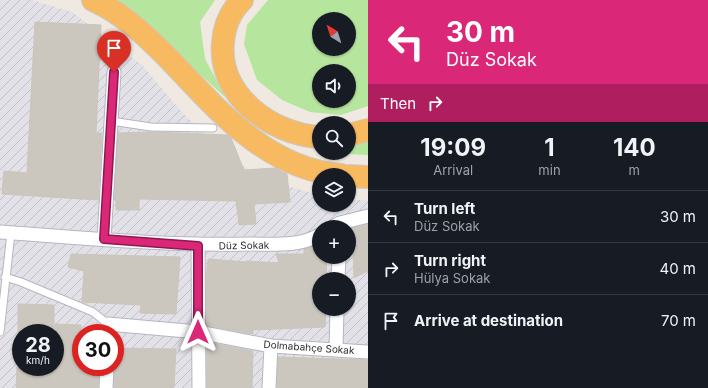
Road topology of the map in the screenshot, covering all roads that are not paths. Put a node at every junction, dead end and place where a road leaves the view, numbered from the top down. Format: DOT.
graph roads {
  1 [pos="93,0"];
  2 [pos="242,0"];
  3 [pos="114,72"];
  4 [pos="111,121"];
  5 [pos="213,128"];
  6 [pos="368,130"];
  7 [pos="356,133"];
  8 [pos="312,134"];
  9 [pos="312,169"];
  10 [pos="356,176"];
  11 [pos="368,176"];
  12 [pos="368,216"];
  13 [pos="356,220"];
  14 [pos="6,232"];
  15 [pos="312,238"];
  16 [pos="104,239"];
  17 [pos="198,246"];
  18 [pos="5,278"];
  19 [pos="337,316"];
  20 [pos="104,324"];
  21 [pos="124,330"];
  22 [pos="0,332"];
  23 [pos="198,332"];
  24 [pos="271,346"];
  25 [pos="336,350"];
  26 [pos="368,352"];
  27 [pos="107,376"];
  28 [pos="106,388"];
  29 [pos="199,388"];
  30 [pos="270,388"];
  1 -- 9 [label="highway"];
  2 -- 8 [label="highway"];
  3 -- 4 [label="street"];
  4 -- 5 [label="lane"];
  4 -- 16 [label="street"];
  6 -- 7 [label="highway"];
  10 -- 11 [label="highway"];
  12 -- 13 [label="street"];
  14 -- 16 [label="street, Düz Sokak"];
  14 -- 18 [label="lane"];
  15 -- 17 [label="street, Düz Sokak"];
  16 -- 17 [label="street, Düz Sokak"];
  17 -- 23 [label="street"];
  18 -- 20 [label="lane"];
  18 -- 22 [label="lane"];
  19 -- 25 [label="street"];
  21 -- 23 [label="street, Dolmabahçe Sokak"];
  23 -- 24 [label="street, Dolmabahçe Sokak"];
  23 -- 29 [label="street"];
  24 -- 25 [label="street, Dolmabahçe Sokak"];
  24 -- 30 [label="street"];
  25 -- 26 [label="street, Dolmabahçe Sokak"];
  27 -- 28 [label="street"];
}
